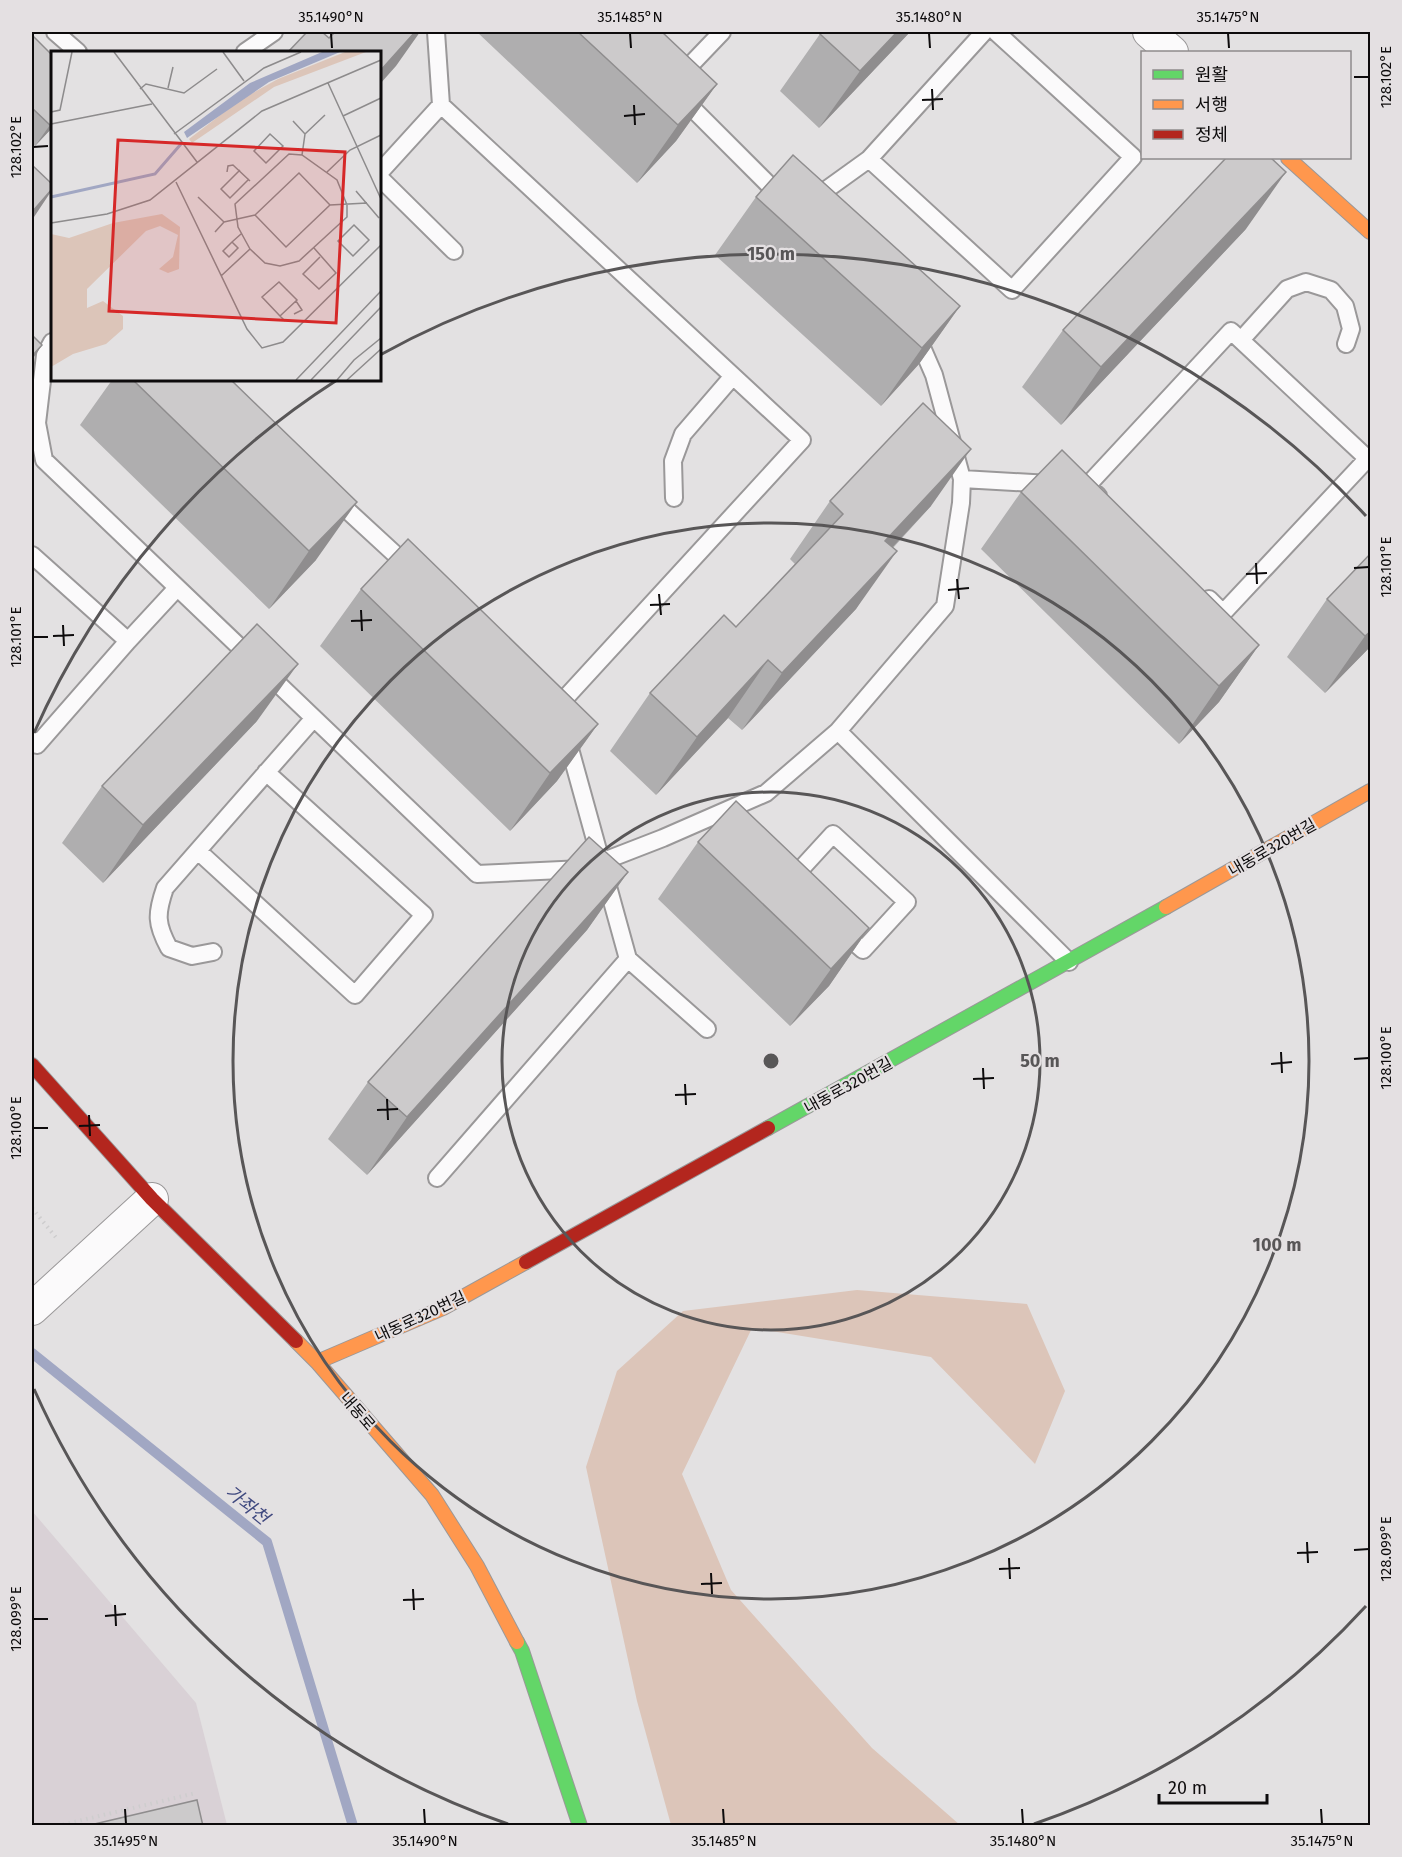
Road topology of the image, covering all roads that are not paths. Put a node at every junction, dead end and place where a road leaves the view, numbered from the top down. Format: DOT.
graph roads {
  1 [pos="55,32"];
  2 [pos="274,32"];
  3 [pos="436,32"];
  4 [pos="722,32"];
  5 [pos="984,32"];
  6 [pos="996,32"];
  7 [pos="1149,32"];
  8 [pos="77,51"];
  9 [pos="246,51"];
  10 [pos="1171,51"];
  11 [pos="441,105"];
  12 [pos="868,159"];
  13 [pos="1289,159"];
  14 [pos="381,171"];
  15 [pos="381,179"];
  16 [pos="1371,232"];
  17 [pos="454,251"];
  18 [pos="906,322"];
  19 [pos="1241,340"];
  20 [pos="1346,344"];
  21 [pos="43,350"];
  22 [pos="734,376"];
  23 [pos="1369,457"];
  24 [pos="962,479"];
  25 [pos="1076,485"];
  26 [pos="321,486"];
  27 [pos="674,498"];
  28 [pos="1113,510"];
  29 [pos="32,555"];
  30 [pos="417,575"];
  31 [pos="177,588"];
  32 [pos="1198,590"];
  33 [pos="128,641"];
  34 [pos="540,689"];
  35 [pos="558,706"];
  36 [pos="314,718"];
  37 [pos="838,731"];
  38 [pos="32,740"];
  39 [pos="267,772"];
  40 [pos="1371,791"];
  41 [pos="716,815"];
  42 [pos="732,830"];
  43 [pos="198,851"];
  44 [pos="602,862"];
  45 [pos="789,882"];
  46 [pos="830,920"];
  47 [pos="213,952"];
  48 [pos="628,959"];
  49 [pos="1069,962"];
  50 [pos="707,1029"];
  51 [pos="32,1065"];
  52 [pos="437,1178"];
  53 [pos="152,1199"];
  54 [pos="32,1309"];
  55 [pos="316,1362"];
  56 [pos="580,1826"];
  1 -- 8 [label="lane"];
  2 -- 9 [label="lane"];
  3 -- 11 [label="lane"];
  4 -- 12 [label="lane"];
  5 -- 12 [label="lane"];
  6 -- 12 [label="lane"];
  7 -- 10 [label="street"];
  11 -- 14 [label="lane"];
  11 -- 22 [label="lane"];
  13 -- 16 [label="street"];
  15 -- 17 [label="lane"];
  18 -- 24 [label="lane"];
  19 -- 20 [label="lane"];
  19 -- 23 [label="lane"];
  19 -- 25 [label="lane"];
  21 -- 31 [label="lane"];
  22 -- 27 [label="lane"];
  22 -- 35 [label="lane"];
  23 -- 32 [label="lane"];
  24 -- 25 [label="lane"];
  24 -- 37 [label="lane"];
  25 -- 28 [label="lane"];
  26 -- 30 [label="lane"];
  29 -- 33 [label="lane"];
  31 -- 33 [label="lane"];
  31 -- 36 [label="lane"];
  33 -- 38 [label="lane"];
  34 -- 35 [label="lane"];
  35 -- 44 [label="lane"];
  36 -- 39 [label="lane"];
  36 -- 44 [label="lane"];
  37 -- 41 [label="lane"];
  37 -- 49 [label="lane"];
  39 -- 43 [label="lane"];
  39 -- 43 [label="lane"];
  40 -- 49 [label="street, 내동로320번길"];
  41 -- 42 [label="lane"];
  41 -- 44 [label="lane"];
  43 -- 47 [label="lane"];
  44 -- 48 [label="lane"];
  45 -- 46 [label="lane"];
  48 -- 50 [label="lane"];
  48 -- 52 [label="lane"];
  49 -- 55 [label="street, 내동로320번길"];
  51 -- 53 [label="street, 내동로"];
  53 -- 54 [label="street"];
  53 -- 55 [label="street, 내동로"];
  55 -- 56 [label="street, 내동로"];
}
